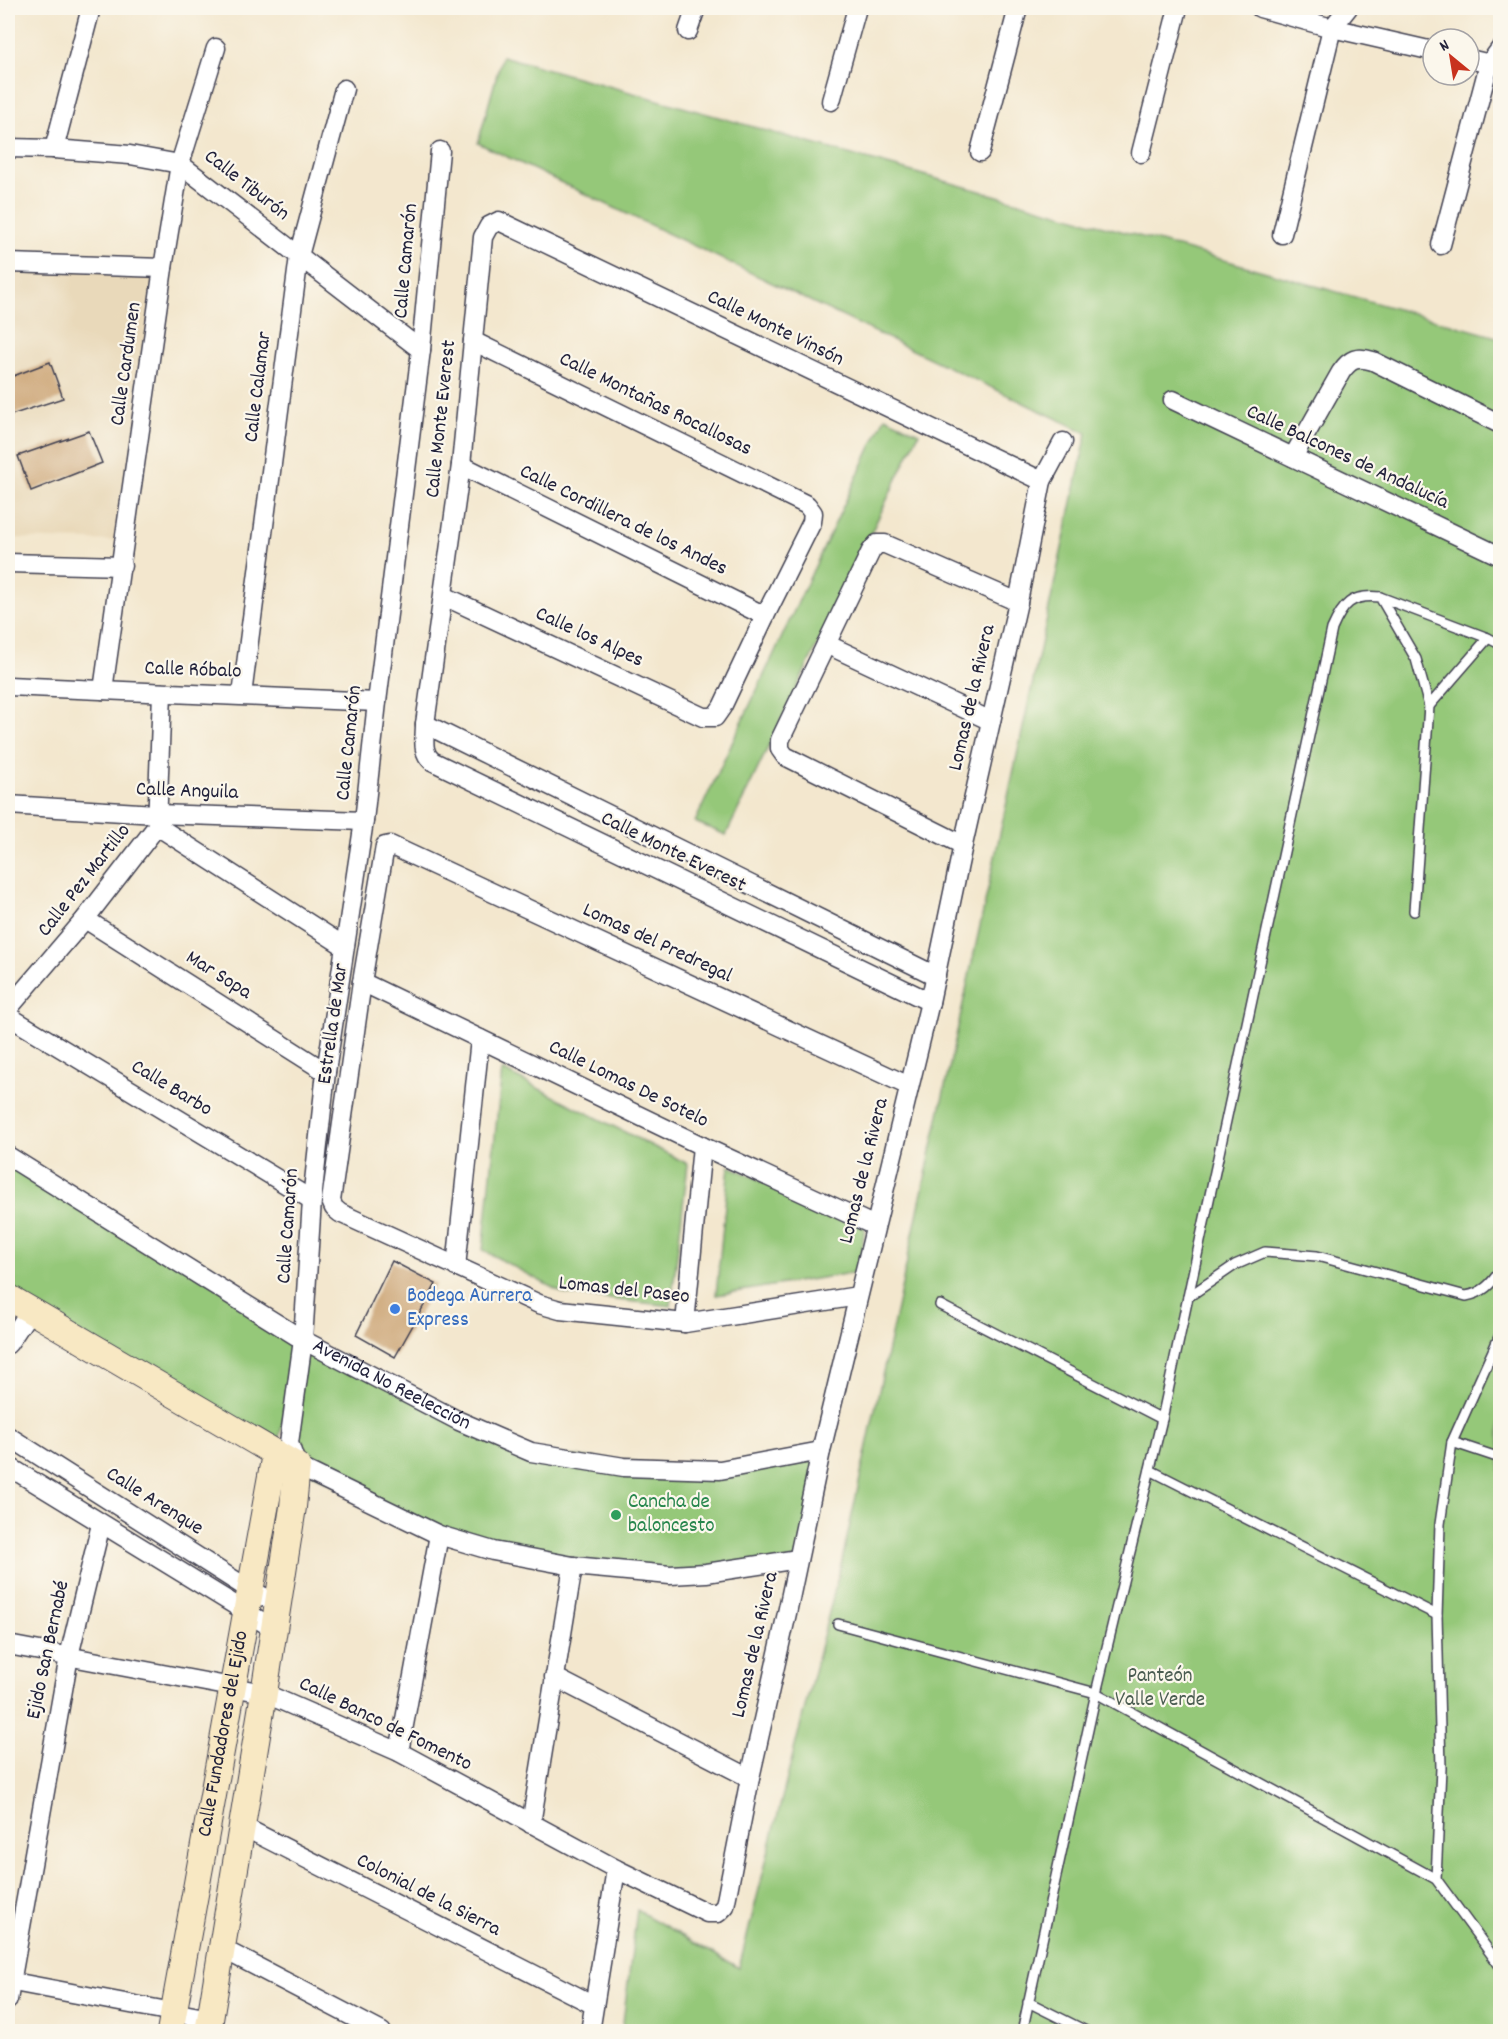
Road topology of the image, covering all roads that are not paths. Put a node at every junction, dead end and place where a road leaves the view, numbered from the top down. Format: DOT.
graph roads {
  1 [pos="91,8"];
  2 [pos="696,8"];
  3 [pos="857,8"];
  4 [pos="1018,8"];
  5 [pos="1178,8"];
  6 [pos="1260,8"];
  7 [pos="1348,8"];
  8 [pos="1332,28"];
  9 [pos="688,31"];
  10 [pos="216,48"];
  11 [pos="1421,48"];
  12 [pos="1500,49"];
  13 [pos="1495,65"];
  14 [pos="344,88"];
  15 [pos="831,101"];
  16 [pos="8,148"];
  17 [pos="54,149"];
  18 [pos="440,151"];
  19 [pos="981,152"];
  20 [pos="1141,153"];
  21 [pos="180,164"];
  22 [pos="489,226"];
  23 [pos="1282,234"];
  24 [pos="1441,245"];
  25 [pos="299,256"];
  26 [pos="8,262"];
  27 [pos="163,268"];
  28 [pos="473,340"];
  29 [pos="421,350"];
  30 [pos="1173,400"];
  31 [pos="1500,424"];
  32 [pos="1063,442"];
  33 [pos="1293,457"];
  34 [pos="461,465"];
  35 [pos="1042,481"];
  36 [pos="1500,556"];
  37 [pos="8,563"];
  38 [pos="122,566"];
  39 [pos="444,596"];
  40 [pos="1380,597"];
  41 [pos="1018,602"];
  42 [pos="765,616"];
  43 [pos="1488,638"];
  44 [pos="826,644"];
  45 [pos="1500,644"];
  46 [pos="8,686"];
  47 [pos="103,690"];
  48 [pos="162,693"];
  49 [pos="242,695"];
  50 [pos="377,702"];
  51 [pos="1429,706"];
  52 [pos="991,721"];
  53 [pos="425,724"];
  54 [pos="14,806"];
  55 [pos="157,820"];
  56 [pos="8,821"];
  57 [pos="364,821"];
  58 [pos="963,845"];
  59 [pos="384,846"];
  60 [pos="1414,911"];
  61 [pos="85,919"];
  62 [pos="344,946"];
  63 [pos="936,976"];
  64 [pos="362,982"];
  65 [pos="930,1002"];
  66 [pos="8,1010"];
  67 [pos="8,1016"];
  68 [pos="480,1039"];
  69 [pos="326,1071"];
  70 [pos="909,1086"];
  71 [pos="702,1146"];
  72 [pos="8,1156"];
  73 [pos="312,1200"];
  74 [pos="334,1208"];
  75 [pos="875,1226"];
  76 [pos="456,1267"];
  77 [pos="1500,1271"];
  78 [pos="858,1296"];
  79 [pos="8,1297"];
  80 [pos="1188,1297"];
  81 [pos="940,1305"];
  82 [pos="30,1311"];
  83 [pos="684,1323"];
  84 [pos="1500,1335"];
  85 [pos="303,1340"];
  86 [pos="8,1344"];
  87 [pos="1162,1419"];
  88 [pos="8,1436"];
  89 [pos="1452,1442"];
  90 [pos="821,1451"];
  91 [pos="287,1454"];
  92 [pos="1500,1458"];
  93 [pos="8,1466"];
  94 [pos="1150,1470"];
  95 [pos="101,1524"];
  96 [pos="439,1535"];
  97 [pos="798,1559"];
  98 [pos="573,1566"];
  99 [pos="248,1602"];
  100 [pos="278,1604"];
  101 [pos="1437,1615"];
  102 [pos="838,1624"];
  103 [pos="274,1629"];
  104 [pos="8,1645"];
  105 [pos="69,1656"];
  106 [pos="554,1677"];
  107 [pos="232,1687"];
  108 [pos="264,1693"];
  109 [pos="1096,1693"];
  110 [pos="399,1752"];
  111 [pos="750,1778"];
  112 [pos="531,1824"];
  113 [pos="242,1827"];
  114 [pos="616,1869"];
  115 [pos="1436,1879"];
  116 [pos="718,1913"];
  117 [pos="221,1948"];
  118 [pos="1500,1966"];
  119 [pos="8,1988"];
  120 [pos="1028,2002"];
  121 [pos="594,2005"];
  122 [pos="172,2022"];
  123 [pos="209,2025"];
  124 [pos="382,2031"];
  125 [pos="590,2031"];
  126 [pos="1022,2031"];
  127 [pos="1088,2031"];
  1 -- 17 [label="street"];
  2 -- 9 [label="street"];
  3 -- 15 [label="street"];
  4 -- 19 [label="street"];
  5 -- 20 [label="street"];
  6 -- 8 [label="street"];
  7 -- 8 [label="street"];
  8 -- 11 [label="street"];
  8 -- 23 [label="street"];
  10 -- 21 [label="street, Calle Cardumen"];
  12 -- 13 [label="street"];
  13 -- 24 [label="street"];
  14 -- 25 [label="street, Calle Calamar"];
  16 -- 17 [label="street, Calle Tiburón"];
  17 -- 21 [label="street, Calle Tiburón"];
  18 -- 29 [label="street, Calle Camarón"];
  21 -- 25 [label="street, Calle Tiburón"];
  21 -- 27 [label="street, Calle Cardumen"];
  22 -- 28 [label="street, Calle Monte Everest"];
  22 -- 35 [label="street, Calle Monte Vinsón"];
  25 -- 29 [label="street, Calle Tiburón"];
  25 -- 49 [label="street, Calle Calamar"];
  26 -- 27 [label="street"];
  27 -- 38 [label="street, Calle Cardumen"];
  28 -- 34 [label="street, Calle Monte Everest"];
  28 -- 42 [label="street, Calle Montañas Rocallosas"];
  29 -- 50 [label="street, Calle Camarón"];
  30 -- 33 [label="street, Calle Balcones de Andalucía"];
  31 -- 33 [label="street"];
  32 -- 35 [label="street, Lomas de la Rivera"];
  33 -- 36 [label="street, Calle Balcones de Andalucía"];
  34 -- 39 [label="street, Calle Monte Everest"];
  34 -- 42 [label="street, Calle Cordillera de los Andes"];
  35 -- 41 [label="street, Lomas de la Rivera"];
  37 -- 38 [label="street"];
  38 -- 47 [label="street, Calle Cardumen"];
  39 -- 42 [label="street, Calle los Alpes"];
  39 -- 53 [label="street, Calle Monte Everest"];
  40 -- 43 [label="lane"];
  40 -- 51 [label="lane"];
  40 -- 80 [label="lane"];
  41 -- 44 [label="street"];
  41 -- 52 [label="street, Lomas de la Rivera"];
  43 -- 45 [label="lane"];
  43 -- 51 [label="lane"];
  44 -- 52 [label="street"];
  44 -- 58 [label="street"];
  46 -- 47 [label="street, Calle Róbalo"];
  47 -- 48 [label="street, Calle Róbalo"];
  48 -- 49 [label="street, Calle Róbalo"];
  48 -- 55 [label="street, Calle Pez Martillo"];
  49 -- 50 [label="street, Calle Róbalo"];
  50 -- 57 [label="street, Calle Camarón"];
  51 -- 60 [label="lane"];
  52 -- 58 [label="street, Lomas de la Rivera"];
  53 -- 63 [label="street, Calle Monte Everest"];
  53 -- 65 [label="street, Calle Monte Everest"];
  54 -- 55 [label="street, Calle Anguila"];
  54 -- 56 [label="street"];
  55 -- 57 [label="street, Calle Anguila"];
  55 -- 61 [label="street, Calle Pez Martillo"];
  55 -- 62 [label="street"];
  57 -- 62 [label="street, Calle Camarón"];
  58 -- 63 [label="street, Lomas de la Rivera"];
  59 -- 64 [label="street, Estrella de Mar"];
  59 -- 70 [label="street, Lomas del Predregal"];
  61 -- 66 [label="street, Calle Pez Martillo"];
  61 -- 69 [label="street, Mar Sopa"];
  62 -- 69 [label="street, Calle Camarón"];
  63 -- 65 [label="street, Lomas de la Rivera"];
  64 -- 68 [label="street, Calle Lomas De Sotelo"];
  64 -- 74 [label="street, Estrella de Mar"];
  65 -- 70 [label="street, Lomas de la Rivera"];
  67 -- 73 [label="street, Calle Barbo"];
  68 -- 71 [label="street, Calle Lomas De Sotelo"];
  68 -- 76 [label="street"];
  69 -- 73 [label="street, Calle Camarón"];
  70 -- 75 [label="street, Lomas de la Rivera"];
  71 -- 75 [label="street, Calle Lomas De Sotelo"];
  71 -- 83 [label="street"];
  72 -- 85 [label="street, Avenida No Reelección"];
  73 -- 85 [label="street, Calle Camarón"];
  74 -- 76 [label="street, Lomas del Paseo"];
  75 -- 78 [label="street, Lomas de la Rivera"];
  76 -- 83 [label="street, Lomas del Paseo"];
  77 -- 80 [label="lane"];
  78 -- 83 [label="street, Lomas del Paseo"];
  78 -- 90 [label="street, Lomas de la Rivera"];
  79 -- 82 [label="street"];
  80 -- 87 [label="lane"];
  81 -- 87 [label="lane"];
  82 -- 86 [label="street"];
  82 -- 91 [label="street"];
  84 -- 89 [label="lane"];
  85 -- 90 [label="street, Avenida No Reelección"];
  85 -- 91 [label="street, Calle Fundadores del Ejido"];
  87 -- 94 [label="lane"];
  88 -- 99 [label="street, Calle Arenque"];
  89 -- 92 [label="lane"];
  89 -- 101 [label="lane"];
  90 -- 97 [label="street, Lomas de la Rivera"];
  91 -- 96 [label="street"];
  91 -- 99 [label="street, Calle Fundadores del Ejido"];
  91 -- 100 [label="street, Calle Fundadores del Ejido"];
  93 -- 95 [label="street, Calle Arenque"];
  94 -- 101 [label="lane"];
  94 -- 109 [label="lane"];
  95 -- 99 [label="street, Calle Arenque"];
  95 -- 105 [label="street, Ejido San Bernabé"];
  96 -- 98 [label="street"];
  96 -- 110 [label="street"];
  97 -- 98 [label="street"];
  97 -- 111 [label="street, Lomas de la Rivera"];
  98 -- 106 [label="street"];
  99 -- 100 [label="street, Calle Arenque"];
  99 -- 103 [label="street, Calle Arenque"];
  99 -- 107 [label="street, Calle Fundadores del Ejido"];
  100 -- 103 [label="street, Calle Fundadores del Ejido"];
  101 -- 115 [label="lane"];
  102 -- 109 [label="lane"];
  103 -- 108 [label="street, Calle Fundadores del Ejido"];
  104 -- 105 [label="street, Calle Banco de Fomento"];
  105 -- 107 [label="street, Calle Banco de Fomento"];
  105 -- 119 [label="street, Ejido San Bernabé"];
  106 -- 111 [label="street"];
  106 -- 112 [label="street"];
  107 -- 108 [label="street, Calle Banco de Fomento"];
  107 -- 122 [label="street, Calle Fundadores del Ejido"];
  108 -- 110 [label="street, Calle Banco de Fomento"];
  108 -- 113 [label="street, Calle Fundadores del Ejido"];
  109 -- 115 [label="lane"];
  109 -- 120 [label="lane"];
  110 -- 112 [label="street, Calle Banco de Fomento"];
  111 -- 116 [label="street, Lomas de la Rivera"];
  112 -- 114 [label="street, Calle Banco de Fomento"];
  113 -- 117 [label="street, Calle Fundadores del Ejido"];
  113 -- 121 [label="street, Colonial de la Sierra"];
  114 -- 116 [label="street, Calle Banco de Fomento"];
  114 -- 121 [label="street"];
  115 -- 118 [label="lane"];
  117 -- 123 [label="street, Calle Fundadores del Ejido"];
  117 -- 124 [label="street"];
  119 -- 122 [label="street"];
  120 -- 126 [label="lane"];
  120 -- 127 [label="lane"];
  121 -- 125 [label="street"];
  122 -- 123 [label="street"];
}
